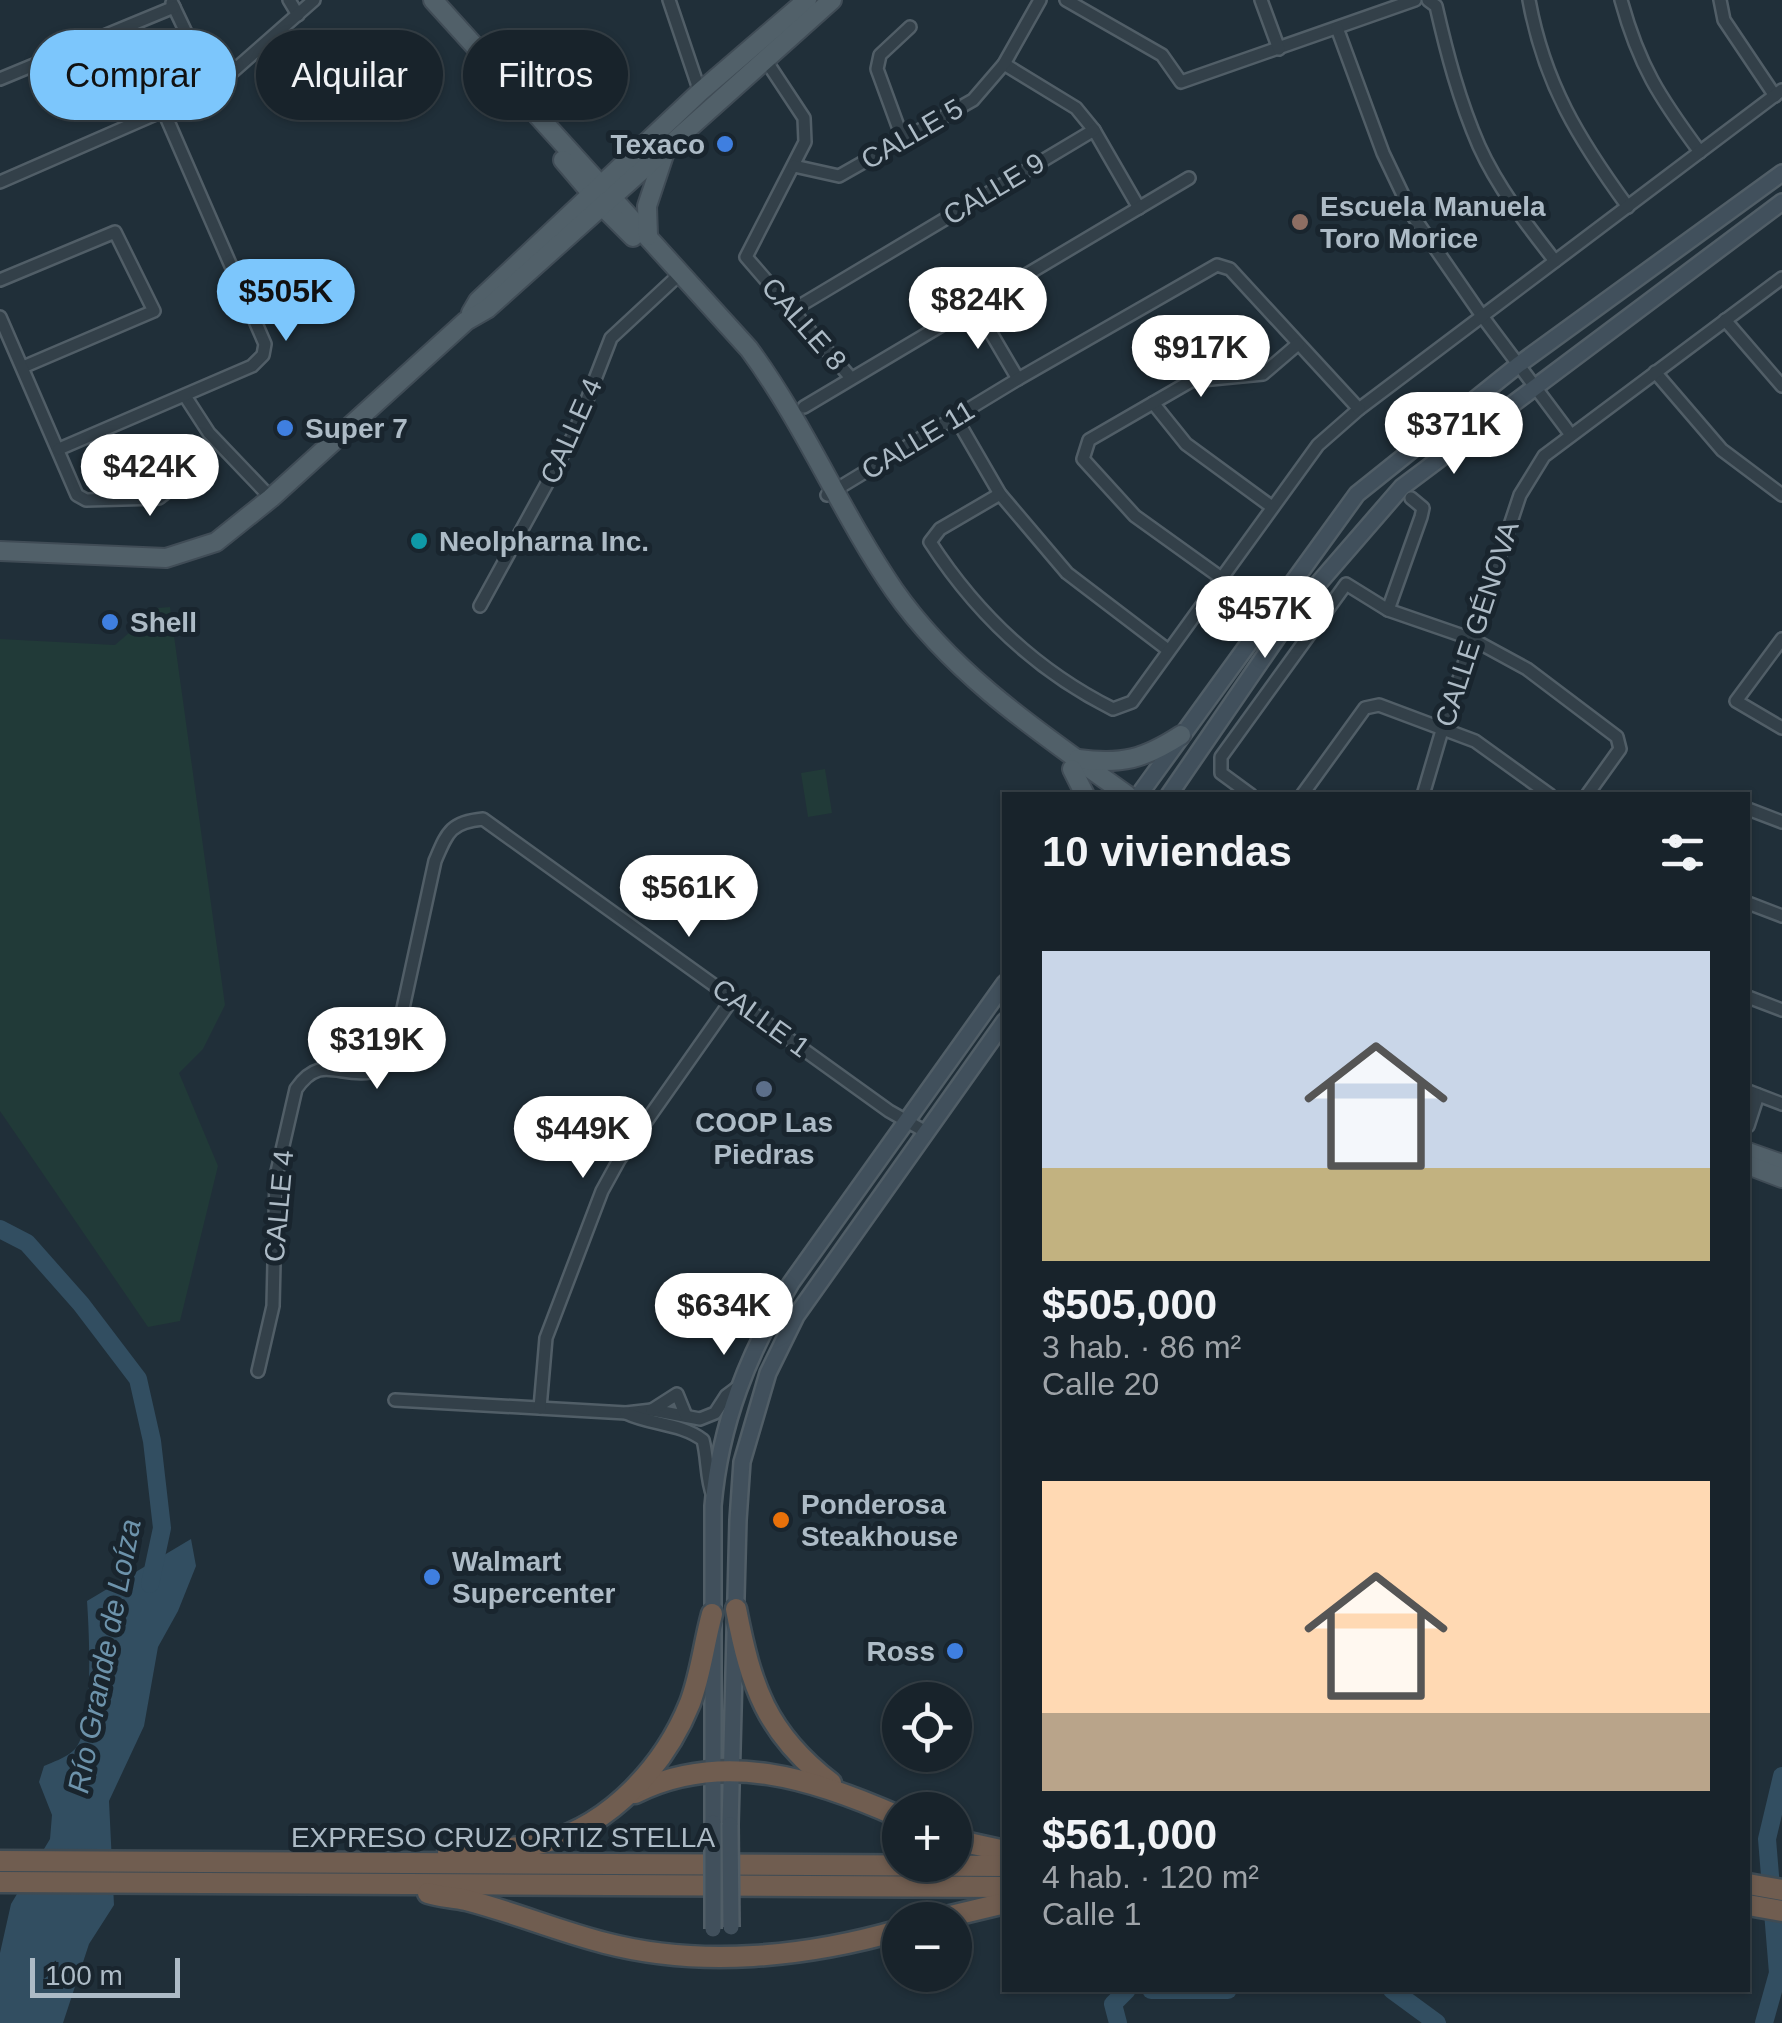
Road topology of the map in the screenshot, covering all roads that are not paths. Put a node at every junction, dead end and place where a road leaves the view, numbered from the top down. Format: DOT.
graph roads {
  1 [pos="288,0"];
  2 [pos="314,0"];
  3 [pos="419,0"];
  4 [pos="434,0"];
  5 [pos="669,0"];
  6 [pos="806,0"];
  7 [pos="832,0"];
  8 [pos="1040,0"];
  9 [pos="1066,0"];
  10 [pos="1261,0"];
  11 [pos="1415,0"];
  12 [pos="1428,0"];
  13 [pos="1528,0"];
  14 [pos="1621,0"];
  15 [pos="1720,0"];
  16 [pos="173,3"];
  17 [pos="298,15"];
  18 [pos="910,27"];
  19 [pos="1338,28"];
  20 [pos="186,30"];
  21 [pos="1279,48"];
  22 [pos="765,59"];
  23 [pos="1004,64"];
  24 [pos="236,69"];
  25 [pos="0,79"];
  26 [pos="700,92"];
  27 [pos="1779,93"];
  28 [pos="145,120"];
  29 [pos="167,120"];
  30 [pos="1094,130"];
  31 [pos="903,140"];
  32 [pos="668,148"];
  33 [pos="1700,152"];
  34 [pos="633,156"];
  35 [pos="794,166"];
  36 [pos="578,168"];
  37 [pos="1782,173"];
  38 [pos="1189,178"];
  39 [pos="0,182"];
  40 [pos="602,196"];
  41 [pos="1782,202"];
  42 [pos="1628,207"];
  43 [pos="1140,208"];
  44 [pos="624,226"];
  45 [pos="567,228"];
  46 [pos="648,236"];
  47 [pos="1555,262"];
  48 [pos="677,276"];
  49 [pos="1782,278"];
  50 [pos="0,280"];
  51 [pos="974,304"];
  52 [pos="791,310"];
  53 [pos="0,316"];
  54 [pos="1482,316"];
  55 [pos="1724,320"];
  56 [pos="1298,344"];
  57 [pos="1518,364"];
  58 [pos="22,367"];
  59 [pos="1654,372"];
  60 [pos="851,378"];
  61 [pos="1018,379"];
  62 [pos="1782,386"];
  63 [pos="1536,389"];
  64 [pos="186,396"];
  65 [pos="1153,404"];
  66 [pos="804,408"];
  67 [pos="1358,409"];
  68 [pos="956,418"];
  69 [pos="1571,435"];
  70 [pos="59,449"];
  71 [pos="172,488"];
  72 [pos="831,492"];
  73 [pos="1000,494"];
  74 [pos="1782,495"];
  75 [pos="271,498"];
  76 [pos="1411,498"];
  77 [pos="1272,507"];
  78 [pos="0,552"];
  79 [pos="1220,577"];
  80 [pos="480,606"];
  81 [pos="1388,610"];
  82 [pos="1782,639"];
  83 [pos="1472,640"];
  84 [pos="1168,650"];
  85 [pos="1443,727"];
  86 [pos="1782,728"];
  87 [pos="1181,735"];
  88 [pos="1074,764"];
  89 [pos="1084,792"];
  90 [pos="1104,792"];
  91 [pos="1121,792"];
  92 [pos="1141,792"];
  93 [pos="1171,792"];
  94 [pos="1247,792"];
  95 [pos="1304,792"];
  96 [pos="1425,792"];
  97 [pos="1546,792"];
  98 [pos="1589,792"];
  99 [pos="1750,810"];
  100 [pos="1782,822"];
  101 [pos="447,832"];
  102 [pos="1750,904"];
  103 [pos="1782,916"];
  104 [pos="1002,987"];
  105 [pos="734,998"];
  106 [pos="1750,998"];
  107 [pos="1782,1010"];
  108 [pos="1002,1025"];
  109 [pos="1753,1094"];
  110 [pos="1782,1104"];
  111 [pos="905,1120"];
  112 [pos="926,1132"];
  113 [pos="1750,1153"];
  114 [pos="1782,1164"];
  115 [pos="1750,1167"];
  116 [pos="1782,1178"];
  117 [pos="258,1371"];
  118 [pos="738,1387"];
  119 [pos="395,1400"];
  120 [pos="540,1408"];
  121 [pos="652,1410"];
  122 [pos="626,1413"];
  123 [pos="686,1416"];
  124 [pos="714,1498"];
  125 [pos="736,1609"];
  126 [pos="712,1614"];
  127 [pos="723,1771"];
  128 [pos="840,1790"];
  129 [pos="628,1796"];
  130 [pos="882,1810"];
  131 [pos="722,1824"];
  132 [pos="972,1844"];
  133 [pos="1002,1851"];
  134 [pos="0,1860"];
  135 [pos="1002,1866"];
  136 [pos="402,1874"];
  137 [pos="0,1882"];
  138 [pos="1750,1884"];
  139 [pos="1002,1888"];
  140 [pos="1782,1890"];
  141 [pos="1002,1904"];
  142 [pos="1750,1905"];
  143 [pos="972,1911"];
  144 [pos="1782,1911"];
  145 [pos="882,1934"];
  146 [pos="722,1956"];
  1 -- 17 [label="street"];
  2 -- 17 [label="street"];
  3 -- 36 [label="main road"];
  4 -- 36 [label="main road"];
  5 -- 26 [label="street"];
  6 -- 26 [label="main road"];
  7 -- 22 [label="main road"];
  8 -- 23 [label="street, CALLE 5"];
  9 -- 21 [label="street"];
  10 -- 21 [label="street"];
  11 -- 19 [label="street"];
  12 -- 47 [label="street"];
  13 -- 42 [label="street"];
  14 -- 33 [label="street"];
  15 -- 27 [label="street"];
  16 -- 20 [label="street"];
  16 -- 25 [label="street"];
  17 -- 24 [label="street"];
  18 -- 31 [label="street"];
  19 -- 21 [label="street"];
  19 -- 54 [label="street"];
  22 -- 32 [label="main road"];
  22 -- 35 [label="street, CALLE 8"];
  23 -- 30 [label="street"];
  23 -- 31 [label="street, CALLE 5"];
  26 -- 34 [label="main road"];
  27 -- 33 [label="street"];
  28 -- 39 [label="street"];
  29 -- 64 [label="street"];
  30 -- 43 [label="street"];
  30 -- 52 [label="street, CALLE 9"];
  31 -- 35 [label="street, CALLE 5"];
  32 -- 40 [label="main road"];
  32 -- 46 [label="main road"];
  33 -- 42 [label="street"];
  34 -- 36 [label="main road"];
  34 -- 40 [label="main road"];
  35 -- 52 [label="street, CALLE 8"];
  36 -- 40 [label="main road"];
  36 -- 45 [label="main road"];
  37 -- 57 [label="main road"];
  38 -- 43 [label="street, CALLE 8"];
  40 -- 44 [label="main road"];
  40 -- 45 [label="main road"];
  40 -- 46 [label="main road"];
  41 -- 63 [label="main road"];
  42 -- 47 [label="street"];
  43 -- 51 [label="street, CALLE 8"];
  44 -- 45 [label="main road"];
  44 -- 48 [label="main road"];
  45 -- 75 [label="main road"];
  46 -- 48 [label="main road"];
  47 -- 54 [label="street"];
  48 -- 72 [label="main road"];
  48 -- 80 [label="street, CALLE 4"];
  49 -- 55 [label="street, CALLE GÉNOVA"];
  50 -- 58 [label="street"];
  51 -- 60 [label="street, CALLE 8"];
  51 -- 61 [label="street"];
  52 -- 60 [label="street, CALLE 8"];
  53 -- 58 [label="street"];
  54 -- 57 [label="street"];
  54 -- 67 [label="street"];
  55 -- 59 [label="street, CALLE GÉNOVA"];
  55 -- 62 [label="street"];
  56 -- 61 [label="street, CALLE 11"];
  56 -- 65 [label="street"];
  56 -- 67 [label="street"];
  57 -- 63 [label="street"];
  57 -- 87 [label="main road"];
  58 -- 70 [label="street"];
  59 -- 69 [label="street, CALLE GÉNOVA"];
  59 -- 74 [label="street"];
  60 -- 66 [label="street, CALLE 8"];
  61 -- 68 [label="street, CALLE 11"];
  63 -- 69 [label="street"];
  63 -- 93 [label="main road"];
  64 -- 70 [label="street"];
  64 -- 75 [label="street"];
  65 -- 77 [label="street"];
  65 -- 79 [label="street"];
  67 -- 77 [label="street"];
  68 -- 72 [label="street, CALLE 11"];
  68 -- 73 [label="street"];
  69 -- 83 [label="street, CALLE GÉNOVA"];
  70 -- 71 [label="street"];
  72 -- 88 [label="main road"];
  73 -- 84 [label="street"];
  73 -- 84 [label="street"];
  75 -- 78 [label="main road"];
  76 -- 81 [label="street"];
  77 -- 79 [label="street"];
  79 -- 84 [label="street"];
  81 -- 83 [label="street"];
  81 -- 94 [label="street"];
  82 -- 86 [label="street"];
  83 -- 85 [label="street, CALLE GÉNOVA"];
  83 -- 98 [label="street"];
  85 -- 95 [label="street"];
  85 -- 96 [label="street, CALLE GÉNOVA"];
  85 -- 97 [label="street"];
  87 -- 88 [label="main road"];
  87 -- 92 [label="main road"];
  88 -- 89 [label="main road"];
  88 -- 90 [label="main road"];
  88 -- 91 [label="main road"];
  99 -- 100 [label="street"];
  101 -- 105 [label="street, CALLE 1"];
  101 -- 117 [label="street, CALLE 4"];
  102 -- 103 [label="street"];
  104 -- 111 [label="main road"];
  105 -- 111 [label="street, CALLE 1"];
  105 -- 120 [label="street"];
  106 -- 107 [label="street"];
  108 -- 112 [label="main road"];
  109 -- 110 [label="street"];
  111 -- 112 [label="street, CALLE 1"];
  111 -- 118 [label="main road"];
  112 -- 125 [label="main road"];
  113 -- 114 [label="main road"];
  115 -- 116 [label="main road"];
  118 -- 123 [label="street"];
  118 -- 124 [label="main road"];
  119 -- 120 [label="street"];
  120 -- 122 [label="street"];
  121 -- 122 [label="street"];
  121 -- 123 [label="street"];
  121 -- 123 [label="street"];
  122 -- 124 [label="street"];
  124 -- 126 [label="main road"];
  125 -- 127 [label="main road"];
  125 -- 128 [label="highway"];
  126 -- 127 [label="main road"];
  126 -- 129 [label="highway"];
  127 -- 128 [label="highway"];
  127 -- 129 [label="highway"];
  127 -- 131 [label="main road"];
  128 -- 130 [label="highway"];
  129 -- 136 [label="highway"];
  131 -- 146 [label="main road, bridge"];
  131 -- 146 [label="main road, bridge"];
  132 -- 133 [label="highway"];
  134 -- 136 [label="highway, EXPRESO CRUZ ORTIZ STELLA"];
  135 -- 136 [label="highway, EXPRESO CRUZ ORTIZ STELLA"];
  136 -- 137 [label="highway, EXPRESO CRUZ ORTIZ STELLA"];
  136 -- 139 [label="highway, EXPRESO CRUZ ORTIZ STELLA"];
  136 -- 146 [label="highway"];
  138 -- 140 [label="highway"];
  141 -- 143 [label="highway"];
  142 -- 144 [label="highway"];
  145 -- 146 [label="highway"];
}
